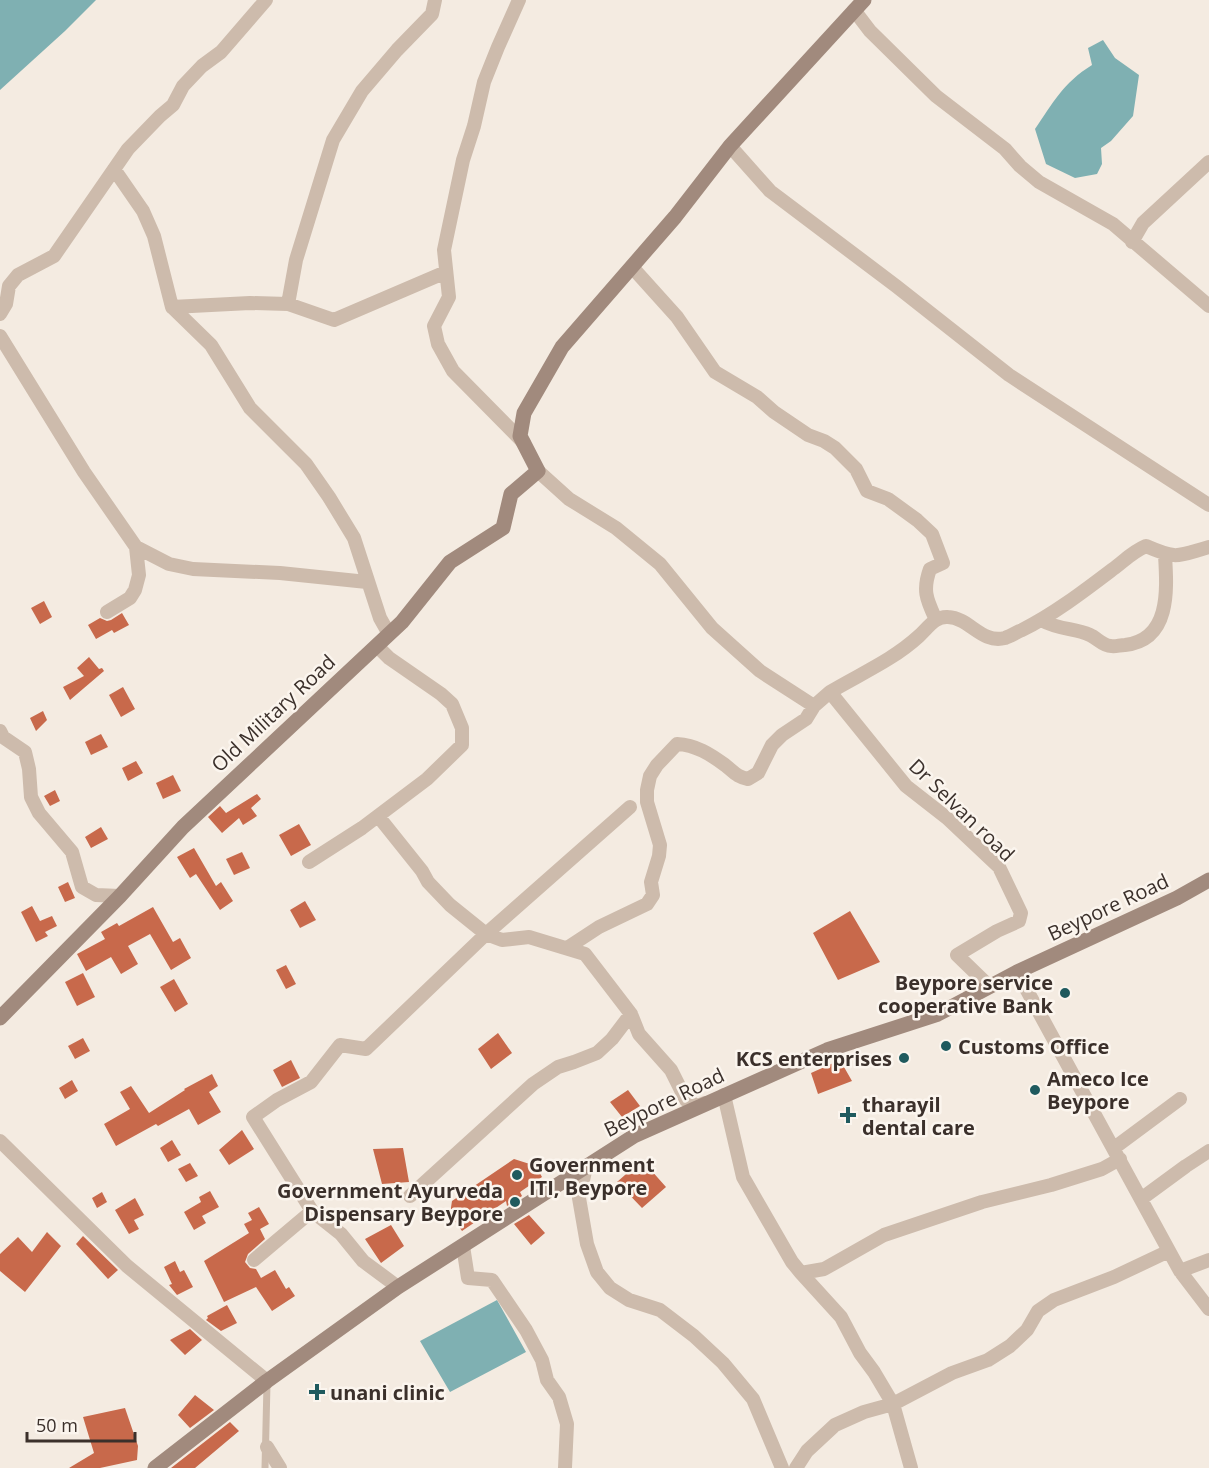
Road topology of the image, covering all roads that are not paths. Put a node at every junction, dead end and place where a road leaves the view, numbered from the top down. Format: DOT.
graph roads {
  1 [pos="266,0"];
  2 [pos="435,0"];
  3 [pos="519,0"];
  4 [pos="859,5"];
  5 [pos="730,146"];
  6 [pos="1209,162"];
  7 [pos="114,169"];
  8 [pos="1132,242"];
  9 [pos="633,267"];
  10 [pos="446,272"];
  11 [pos="288,304"];
  12 [pos="1209,306"];
  13 [pos="172,307"];
  14 [pos="0,314"];
  15 [pos="0,336"];
  16 [pos="522,439"];
  17 [pos="538,471"];
  18 [pos="1209,505"];
  19 [pos="136,547"];
  20 [pos="1209,547"];
  21 [pos="1165,555"];
  22 [pos="367,582"];
  23 [pos="107,612"];
  24 [pos="936,620"];
  25 [pos="1041,620"];
  26 [pos="389,634"];
  27 [pos="377,646"];
  28 [pos="830,692"];
  29 [pos="814,706"];
  30 [pos="0,731"];
  31 [pos="630,807"];
  32 [pos="378,816"];
  33 [pos="309,862"];
  34 [pos="1209,880"];
  35 [pos="120,896"];
  36 [pos="486,933"];
  37 [pos="567,948"];
  38 [pos="1017,972"];
  39 [pos="989,986"];
  40 [pos="631,1014"];
  41 [pos="0,1018"];
  42 [pos="721,1097"];
  43 [pos="1180,1099"];
  44 [pos="0,1141"];
  45 [pos="1209,1151"];
  46 [pos="1117,1153"];
  47 [pos="586,1167"];
  48 [pos="410,1196"];
  49 [pos="1142,1199"];
  50 [pos="312,1211"];
  51 [pos="463,1246"];
  52 [pos="1169,1251"];
  53 [pos="254,1260"];
  54 [pos="1209,1260"];
  55 [pos="1180,1271"];
  56 [pos="801,1273"];
  57 [pos="398,1287"];
  58 [pos="1209,1309"];
  59 [pos="267,1381"];
  60 [pos="893,1404"];
  61 [pos="267,1447"];
  62 [pos="155,1468"];
  63 [pos="265,1468"];
  64 [pos="280,1468"];
  65 [pos="565,1468"];
  66 [pos="782,1468"];
  67 [pos="796,1468"];
  68 [pos="911,1468"];
  1 -- 7 [label="street"];
  2 -- 11 [label="street"];
  3 -- 10 [label="street"];
  4 -- 5 [label="main road"];
  4 -- 8 [label="street"];
  5 -- 9 [label="main road"];
  5 -- 18 [label="street"];
  6 -- 8 [label="street"];
  7 -- 13 [label="street"];
  7 -- 14 [label="street"];
  8 -- 12 [label="street"];
  9 -- 16 [label="main road"];
  9 -- 24 [label="street"];
  10 -- 11 [label="street"];
  10 -- 16 [label="street"];
  11 -- 13 [label="street"];
  13 -- 22 [label="street"];
  15 -- 19 [label="street"];
  16 -- 17 [label="main road"];
  17 -- 26 [label="main road, Old Military Road"];
  17 -- 29 [label="street"];
  19 -- 22 [label="street"];
  19 -- 23 [label="street"];
  20 -- 21 [label="street"];
  21 -- 25 [label="street"];
  21 -- 25 [label="street"];
  22 -- 26 [label="street"];
  24 -- 25 [label="street"];
  24 -- 28 [label="street"];
  26 -- 27 [label="main road, Old Military Road"];
  27 -- 32 [label="street"];
  27 -- 35 [label="main road, Old Military Road"];
  28 -- 29 [label="street"];
  28 -- 39 [label="street, Dr Selvan road"];
  29 -- 37 [label="street"];
  30 -- 35 [label="street"];
  31 -- 36 [label="street"];
  32 -- 33 [label="street"];
  32 -- 36 [label="street"];
  34 -- 38 [label="main road, Beypore Road"];
  35 -- 41 [label="main road, Old Military Road"];
  36 -- 37 [label="street"];
  36 -- 50 [label="street"];
  37 -- 40 [label="street"];
  38 -- 39 [label="main road, Beypore Road"];
  38 -- 46 [label="street"];
  39 -- 42 [label="main road, Beypore Road"];
  40 -- 42 [label="street"];
  40 -- 48 [label="street"];
  42 -- 47 [label="main road, Beypore Road"];
  42 -- 56 [label="street"];
  43 -- 46 [label="street"];
  44 -- 59 [label="street"];
  45 -- 49 [label="street"];
  46 -- 49 [label="street"];
  46 -- 56 [label="street"];
  47 -- 51 [label="main road, Beypore Road"];
  47 -- 66 [label="street"];
  49 -- 52 [label="street"];
  50 -- 53 [label="street"];
  50 -- 57 [label="street"];
  51 -- 57 [label="main road, Beypore Road"];
  51 -- 65 [label="street"];
  52 -- 55 [label="street"];
  52 -- 60 [label="street"];
  54 -- 55 [label="street"];
  55 -- 58 [label="street"];
  56 -- 60 [label="street"];
  57 -- 59 [label="main road, Beypore Road"];
  59 -- 61 [label="lane"];
  59 -- 62 [label="main road, Beypore Road"];
  60 -- 67 [label="street"];
  60 -- 68 [label="street"];
  61 -- 63 [label="lane"];
  61 -- 64 [label="street"];
}
